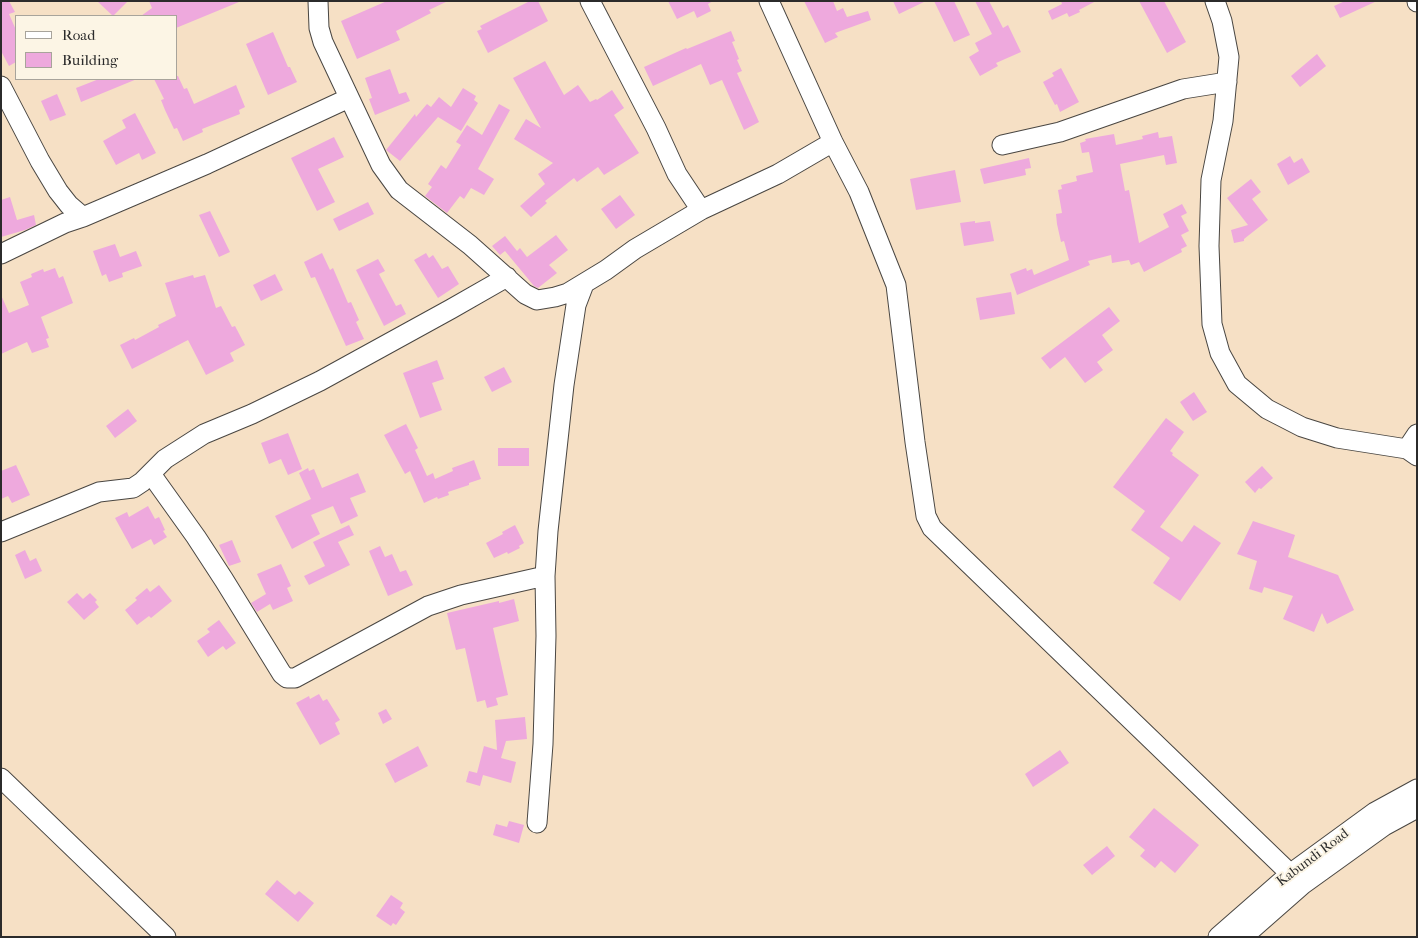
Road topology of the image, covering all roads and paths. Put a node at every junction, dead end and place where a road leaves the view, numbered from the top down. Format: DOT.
graph roads {
  1 [pos="318,1"];
  2 [pos="590,1"];
  3 [pos="770,1"];
  4 [pos="1215,1"];
  5 [pos="1227,82"];
  6 [pos="1,86"];
  7 [pos="349,98"];
  8 [pos="833,142"];
  9 [pos="1002,145"];
  10 [pos="701,210"];
  11 [pos="83,217"];
  12 [pos="1,254"];
  13 [pos="507,277"];
  14 [pos="584,284"];
  15 [pos="1413,447"];
  16 [pos="151,474"];
  17 [pos="1,532"];
  18 [pos="545,576"];
  19 [pos="1,778"];
  20 [pos="1417,789"];
  21 [pos="1417,808"];
  22 [pos="537,823"];
  23 [pos="1296,879"];
  24 [pos="164,936"];
  25 [pos="1218,937"];
  26 [pos="1243,937"];
  1 -- 7 [label="street"];
  2 -- 10 [label="street"];
  3 -- 8 [label="street"];
  4 -- 5 [label="street"];
  5 -- 9 [label="street"];
  5 -- 15 [label="street"];
  6 -- 11 [label="street"];
  7 -- 11 [label="street"];
  7 -- 13 [label="street"];
  8 -- 10 [label="street"];
  8 -- 23 [label="street"];
  10 -- 14 [label="street"];
  11 -- 12 [label="street"];
  13 -- 14 [label="street"];
  13 -- 16 [label="street"];
  14 -- 18 [label="street"];
  16 -- 17 [label="street"];
  16 -- 18 [label="street"];
  18 -- 22 [label="street"];
  19 -- 24 [label="street"];
  20 -- 23 [label="street, Kabundi Road"];
  21 -- 23 [label="street, Kabundi Road"];
  23 -- 25 [label="street, Kabundi Road"];
  23 -- 26 [label="street, Kabundi Road"];
}
